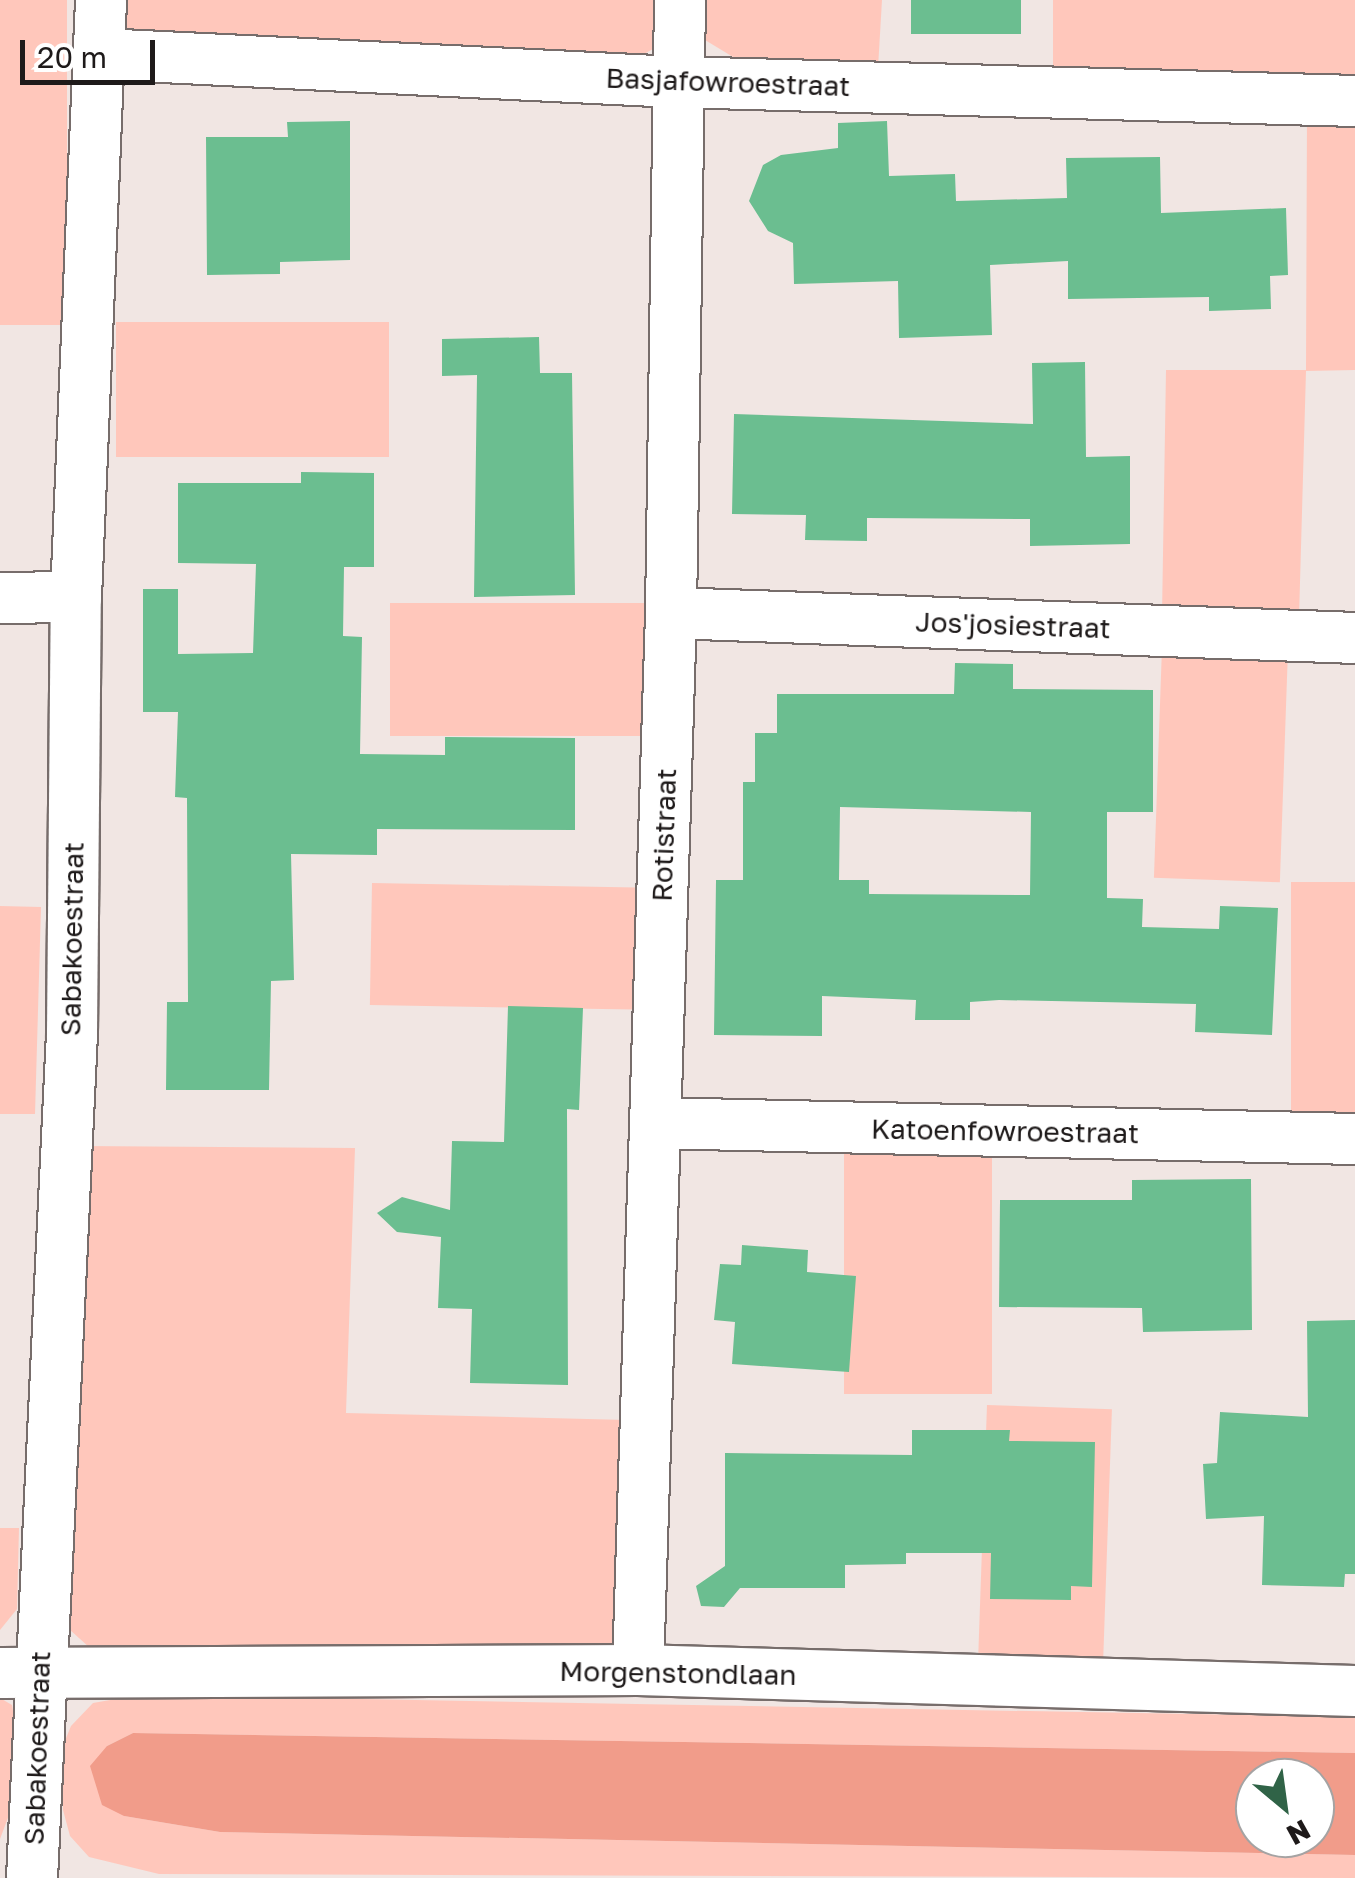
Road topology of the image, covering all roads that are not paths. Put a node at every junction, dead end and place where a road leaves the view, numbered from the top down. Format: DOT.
graph roads {
  1 [pos="100,0"];
  2 [pos="680,0"];
  3 [pos="101,54"];
  4 [pos="676,82"];
  5 [pos="1355,101"];
  6 [pos="76,597"];
  7 [pos="0,598"];
  8 [pos="671,613"];
  9 [pos="1355,638"];
  10 [pos="655,1123"];
  11 [pos="1355,1139"];
  12 [pos="638,1670"];
  13 [pos="20,1675"];
  14 [pos="1355,1691"];
  15 [pos="32,1878"];
  1 -- 3 [label="street, Sabakoestraat"];
  2 -- 4 [label="street, Rotistraat"];
  3 -- 4 [label="street, Basjafowroestraat"];
  3 -- 6 [label="street, Sabakoestraat"];
  4 -- 5 [label="street, Basjafowroestraat"];
  4 -- 8 [label="street, Rotistraat"];
  6 -- 7 [label="street"];
  6 -- 13 [label="street, Sabakoestraat"];
  8 -- 9 [label="street, Jos'josiestraat"];
  8 -- 10 [label="street, Rotistraat"];
  10 -- 11 [label="street, Katoenfowroestraat"];
  10 -- 12 [label="street, Rotistraat"];
  12 -- 13 [label="street, Morgenstondlaan"];
  12 -- 14 [label="street, Morgenstondlaan"];
  13 -- 15 [label="street, Sabakoestraat"];
}
